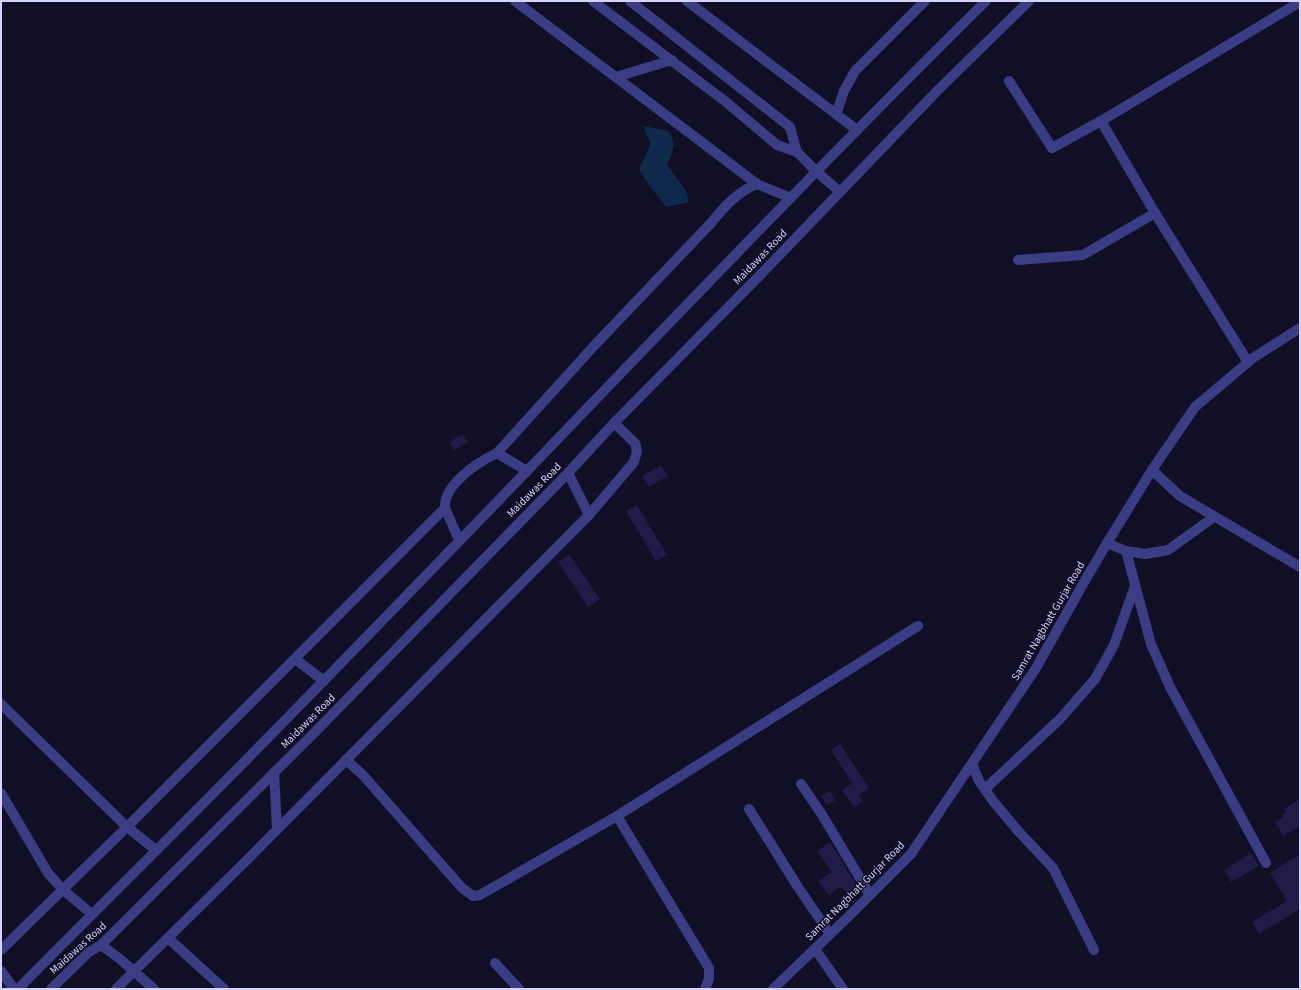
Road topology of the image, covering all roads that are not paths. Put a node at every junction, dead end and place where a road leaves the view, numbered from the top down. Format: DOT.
graph roads {
  1 [pos="515,1"];
  2 [pos="593,1"];
  3 [pos="630,1"];
  4 [pos="687,1"];
  5 [pos="925,1"];
  6 [pos="986,1"];
  7 [pos="1030,1"];
  8 [pos="1300,2"];
  9 [pos="672,60"];
  10 [pos="616,77"];
  11 [pos="1009,82"];
  12 [pos="836,114"];
  13 [pos="1101,122"];
  14 [pos="857,130"];
  15 [pos="797,152"];
  16 [pos="816,172"];
  17 [pos="757,184"];
  18 [pos="840,192"];
  19 [pos="791,198"];
  20 [pos="1155,213"];
  21 [pos="1018,260"];
  22 [pos="1300,328"];
  23 [pos="1248,362"];
  24 [pos="614,423"];
  25 [pos="497,454"];
  26 [pos="1152,470"];
  27 [pos="526,471"];
  28 [pos="568,473"];
  29 [pos="445,508"];
  30 [pos="589,515"];
  31 [pos="1214,517"];
  32 [pos="459,540"];
  33 [pos="1107,543"];
  34 [pos="1126,552"];
  35 [pos="1300,567"];
  36 [pos="1135,586"];
  37 [pos="918,626"];
  38 [pos="295,659"];
  39 [pos="324,681"];
  40 [pos="1,704"];
  41 [pos="346,760"];
  42 [pos="972,764"];
  43 [pos="274,772"];
  44 [pos="801,784"];
  45 [pos="985,790"];
  46 [pos="1,793"];
  47 [pos="748,809"];
  48 [pos="617,816"];
  49 [pos="127,827"];
  50 [pos="277,830"];
  51 [pos="156,850"];
  52 [pos="1266,863"];
  53 [pos="63,890"];
  54 [pos="870,895"];
  55 [pos="92,914"];
  56 [pos="830,934"];
  57 [pos="168,938"];
  58 [pos="100,945"];
  59 [pos="815,949"];
  60 [pos="1,950"];
  61 [pos="1094,950"];
  62 [pos="495,963"];
  63 [pos="1,970"];
  64 [pos="134,972"];
  65 [pos="14,989"];
  66 [pos="18,989"];
  67 [pos="51,989"];
  68 [pos="116,989"];
  69 [pos="154,989"];
  70 [pos="224,989"];
  71 [pos="519,989"];
  72 [pos="705,989"];
  73 [pos="773,989"];
  74 [pos="842,989"];
  1 -- 10 [label="street"];
  2 -- 9 [label="street"];
  3 -- 15 [label="street"];
  4 -- 12 [label="street"];
  5 -- 12 [label="street"];
  6 -- 14 [label="street, Maidawas Road"];
  7 -- 18 [label="street, Maidawas Road"];
  8 -- 13 [label="street"];
  9 -- 10 [label="street"];
  9 -- 15 [label="street"];
  10 -- 17 [label="street"];
  11 -- 13 [label="street"];
  12 -- 14 [label="street"];
  13 -- 20 [label="street"];
  14 -- 16 [label="street, Maidawas Road"];
  15 -- 16 [label="street"];
  16 -- 18 [label="street"];
  16 -- 19 [label="street, Maidawas Road"];
  17 -- 19 [label="street"];
  17 -- 25 [label="street"];
  18 -- 24 [label="street, Maidawas Road"];
  19 -- 27 [label="street, Maidawas Road"];
  20 -- 21 [label="street"];
  20 -- 23 [label="street"];
  22 -- 23 [label="street, Samrat Nagbhatt Gurjar Road"];
  23 -- 26 [label="street, Samrat Nagbhatt Gurjar Road"];
  24 -- 28 [label="street, Maidawas Road"];
  24 -- 30 [label="street"];
  25 -- 27 [label="street"];
  25 -- 29 [label="street"];
  26 -- 31 [label="street"];
  26 -- 33 [label="street, Samrat Nagbhatt Gurjar Road"];
  27 -- 32 [label="street, Maidawas Road"];
  28 -- 30 [label="street"];
  28 -- 43 [label="street, Maidawas Road"];
  29 -- 32 [label="street"];
  29 -- 38 [label="street"];
  30 -- 41 [label="street"];
  31 -- 34 [label="street"];
  31 -- 35 [label="street"];
  32 -- 39 [label="street, Maidawas Road"];
  33 -- 34 [label="street"];
  33 -- 42 [label="street, Samrat Nagbhatt Gurjar Road"];
  34 -- 36 [label="street"];
  36 -- 45 [label="street"];
  36 -- 52 [label="street"];
  37 -- 48 [label="street"];
  38 -- 39 [label="street"];
  38 -- 49 [label="street"];
  39 -- 51 [label="street, Maidawas Road"];
  40 -- 49 [label="street"];
  41 -- 48 [label="street"];
  41 -- 50 [label="street"];
  42 -- 45 [label="street"];
  42 -- 54 [label="street, Samrat Nagbhatt Gurjar Road"];
  43 -- 50 [label="street"];
  43 -- 58 [label="street, Maidawas Road"];
  44 -- 54 [label="street"];
  45 -- 61 [label="street"];
  46 -- 53 [label="street"];
  47 -- 56 [label="street"];
  48 -- 72 [label="street"];
  49 -- 51 [label="street"];
  49 -- 53 [label="street"];
  50 -- 57 [label="street"];
  51 -- 55 [label="street, Maidawas Road"];
  53 -- 55 [label="street"];
  53 -- 60 [label="street"];
  54 -- 56 [label="street, Samrat Nagbhatt Gurjar Road"];
  55 -- 66 [label="street, Maidawas Road"];
  56 -- 59 [label="street, Samrat Nagbhatt Gurjar Road"];
  57 -- 64 [label="street"];
  57 -- 70 [label="street"];
  58 -- 64 [label="street"];
  58 -- 67 [label="street, Maidawas Road"];
  59 -- 73 [label="street, Samrat Nagbhatt Gurjar Road"];
  59 -- 74 [label="street"];
  62 -- 71 [label="street"];
  63 -- 65 [label="street"];
  64 -- 68 [label="street"];
  64 -- 69 [label="street"];
}
